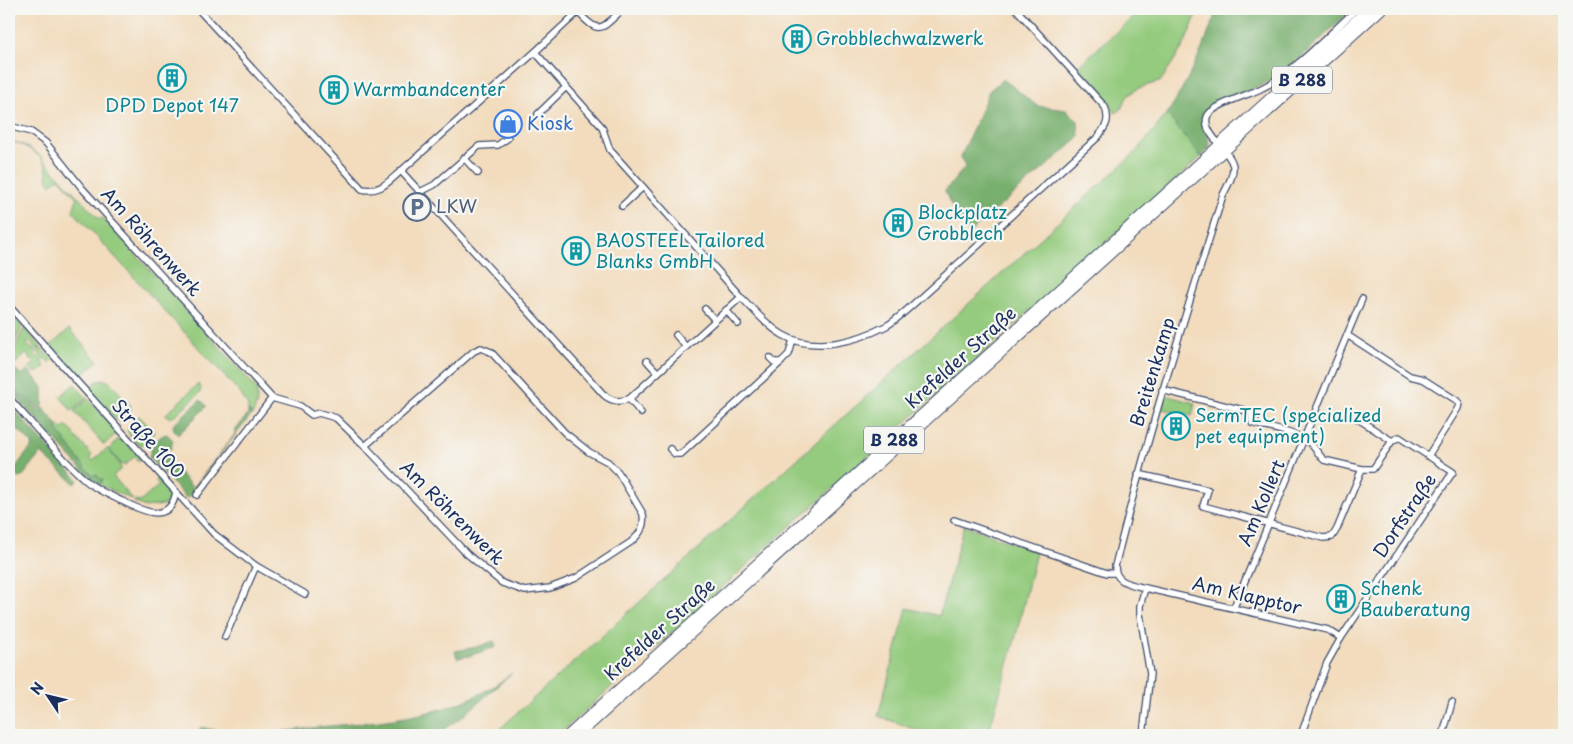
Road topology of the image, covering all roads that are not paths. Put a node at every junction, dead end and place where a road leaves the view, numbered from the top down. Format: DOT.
graph roads {
  1 [pos="198,9"];
  2 [pos="623,9"];
  3 [pos="1016,9"];
  4 [pos="1357,9"];
  5 [pos="1369,9"];
  6 [pos="1381,9"];
  7 [pos="577,10"];
  8 [pos="535,52"];
  9 [pos="566,87"];
  10 [pos="538,114"];
  11 [pos="9,126"];
  12 [pos="508,138"];
  13 [pos="1221,148"];
  14 [pos="464,158"];
  15 [pos="401,171"];
  16 [pos="478,173"];
  17 [pos="643,187"];
  18 [pos="420,192"];
  19 [pos="622,206"];
  20 [pos="740,297"];
  21 [pos="1362,299"];
  22 [pos="9,306"];
  23 [pos="705,309"];
  24 [pos="726,310"];
  25 [pos="715,320"];
  26 [pos="738,324"];
  27 [pos="676,335"];
  28 [pos="1347,335"];
  29 [pos="794,340"];
  30 [pos="686,347"];
  31 [pos="770,358"];
  32 [pos="647,361"];
  33 [pos="781,362"];
  34 [pos="657,372"];
  35 [pos="1162,390"];
  36 [pos="9,398"];
  37 [pos="272,398"];
  38 [pos="629,399"];
  39 [pos="1251,412"];
  40 [pos="641,413"];
  41 [pos="1358,419"];
  42 [pos="1264,427"];
  43 [pos="1304,438"];
  44 [pos="1392,441"];
  45 [pos="365,446"];
  46 [pos="670,449"];
  47 [pos="1428,456"];
  48 [pos="1362,469"];
  49 [pos="1138,474"];
  50 [pos="176,492"];
  51 [pos="197,494"];
  52 [pos="954,520"];
  53 [pos="1270,524"];
  54 [pos="256,566"];
  55 [pos="1115,573"];
  56 [pos="1145,588"];
  57 [pos="305,594"];
  58 [pos="1234,608"];
  59 [pos="224,637"];
  60 [pos="1341,638"];
  61 [pos="1452,702"];
  62 [pos="568,735"];
  63 [pos="579,735"];
  64 [pos="1143,735"];
  65 [pos="1301,735"];
  66 [pos="1444,735"];
  1 -- 15 [label="street"];
  2 -- 7 [label="street"];
  3 -- 29 [label="street"];
  4 -- 13 [label="street, Breitenkamp"];
  5 -- 13 [label="highway, Krefelder Straße / B 288"];
  6 -- 13 [label="highway, Krefelder Straße / B 288"];
  7 -- 8 [label="street"];
  8 -- 9 [label="street"];
  8 -- 15 [label="street"];
  9 -- 10 [label="street"];
  9 -- 17 [label="street"];
  11 -- 37 [label="street, Am Röhrenwerk"];
  12 -- 14 [label="street"];
  13 -- 35 [label="street, Breitenkamp"];
  13 -- 62 [label="main road, Krefelder Straße / B 288"];
  13 -- 63 [label="main road, Krefelder Straße / B 288"];
  14 -- 16 [label="street"];
  14 -- 18 [label="street"];
  15 -- 18 [label="street"];
  17 -- 19 [label="street"];
  17 -- 20 [label="street"];
  18 -- 38 [label="street"];
  20 -- 24 [label="street"];
  20 -- 29 [label="street"];
  21 -- 28 [label="street, Am Kollert"];
  22 -- 50 [label="street, Straße 100"];
  23 -- 25 [label="street"];
  24 -- 25 [label="street"];
  24 -- 26 [label="street"];
  25 -- 30 [label="street"];
  27 -- 30 [label="street"];
  28 -- 43 [label="street, Am Kollert"];
  28 -- 47 [label="street"];
  29 -- 33 [label="street"];
  30 -- 34 [label="street"];
  31 -- 33 [label="street"];
  32 -- 34 [label="street"];
  33 -- 46 [label="street"];
  34 -- 38 [label="street"];
  35 -- 39 [label="street"];
  35 -- 49 [label="street, Breitenkamp"];
  36 -- 50 [label="street, Straße 100"];
  37 -- 45 [label="street, Am Röhrenwerk"];
  37 -- 51 [label="street"];
  38 -- 40 [label="street"];
  39 -- 42 [label="street"];
  39 -- 42 [label="street"];
  41 -- 44 [label="street"];
  42 -- 43 [label="street"];
  43 -- 48 [label="street"];
  43 -- 53 [label="street, Am Kollert"];
  44 -- 47 [label="street"];
  44 -- 48 [label="street"];
  45 -- 45 [label="street, Am Röhrenwerk"];
  47 -- 60 [label="street, Dorfstraße"];
  48 -- 53 [label="street"];
  49 -- 53 [label="street"];
  49 -- 55 [label="street, Breitenkamp"];
  50 -- 54 [label="street"];
  52 -- 55 [label="street"];
  53 -- 58 [label="street, Am Kollert"];
  54 -- 57 [label="street"];
  54 -- 59 [label="street"];
  55 -- 56 [label="street"];
  56 -- 58 [label="street, Am Klapptor"];
  56 -- 64 [label="street"];
  58 -- 60 [label="street, Am Klapptor"];
  60 -- 65 [label="street, Dorfstraße"];
  61 -- 66 [label="street"];
}
